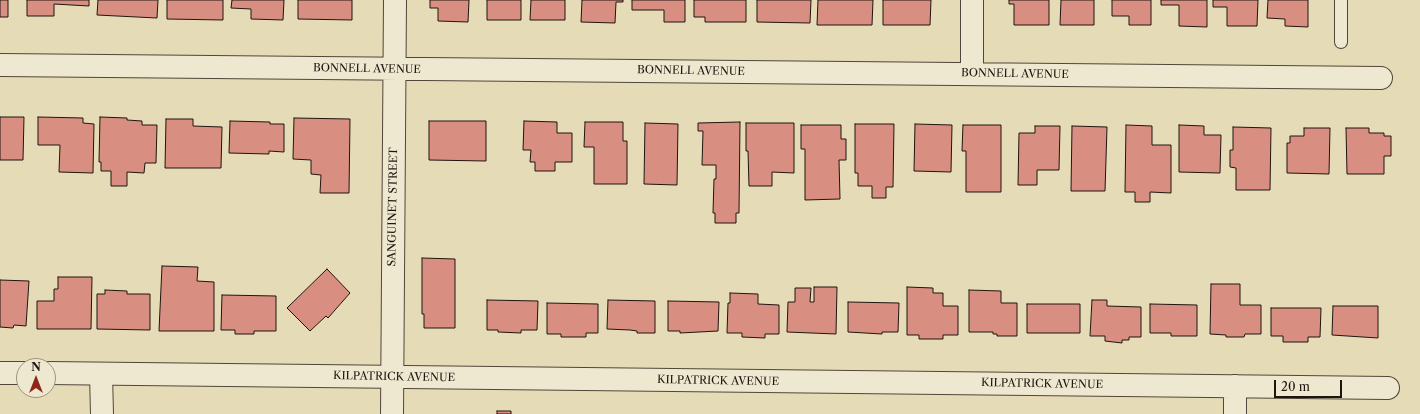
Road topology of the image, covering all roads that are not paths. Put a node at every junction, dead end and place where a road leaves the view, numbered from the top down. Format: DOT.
graph roads {
  1 [pos="395,0"];
  2 [pos="972,0"];
  3 [pos="1341,0"];
  4 [pos="1341,42"];
  5 [pos="0,65"];
  6 [pos="394,69"];
  7 [pos="972,74"];
  8 [pos="1381,78"];
  9 [pos="0,373"];
  10 [pos="16,373"];
  11 [pos="56,374"];
  12 [pos="101,374"];
  13 [pos="392,377"];
  14 [pos="1235,386"];
  15 [pos="1388,388"];
  16 [pos="102,414"];
  17 [pos="392,414"];
  18 [pos="1235,414"];
  1 -- 6 [label="street, SANGUINET STREET"];
  2 -- 7 [label="street"];
  3 -- 4 [label="lane"];
  5 -- 6 [label="street, BONNELL AVENUE"];
  6 -- 7 [label="street, BONNELL AVENUE"];
  6 -- 13 [label="street, SANGUINET STREET"];
  7 -- 8 [label="street, BONNELL AVENUE"];
  9 -- 10 [label="street"];
  11 -- 12 [label="street, KILPATRICK AVENUE"];
  12 -- 13 [label="street, KILPATRICK AVENUE"];
  12 -- 16 [label="street"];
  13 -- 14 [label="street, KILPATRICK AVENUE"];
  13 -- 17 [label="street, SANGUINET STREET"];
  14 -- 15 [label="street, KILPATRICK AVENUE"];
  14 -- 18 [label="street"];
}
